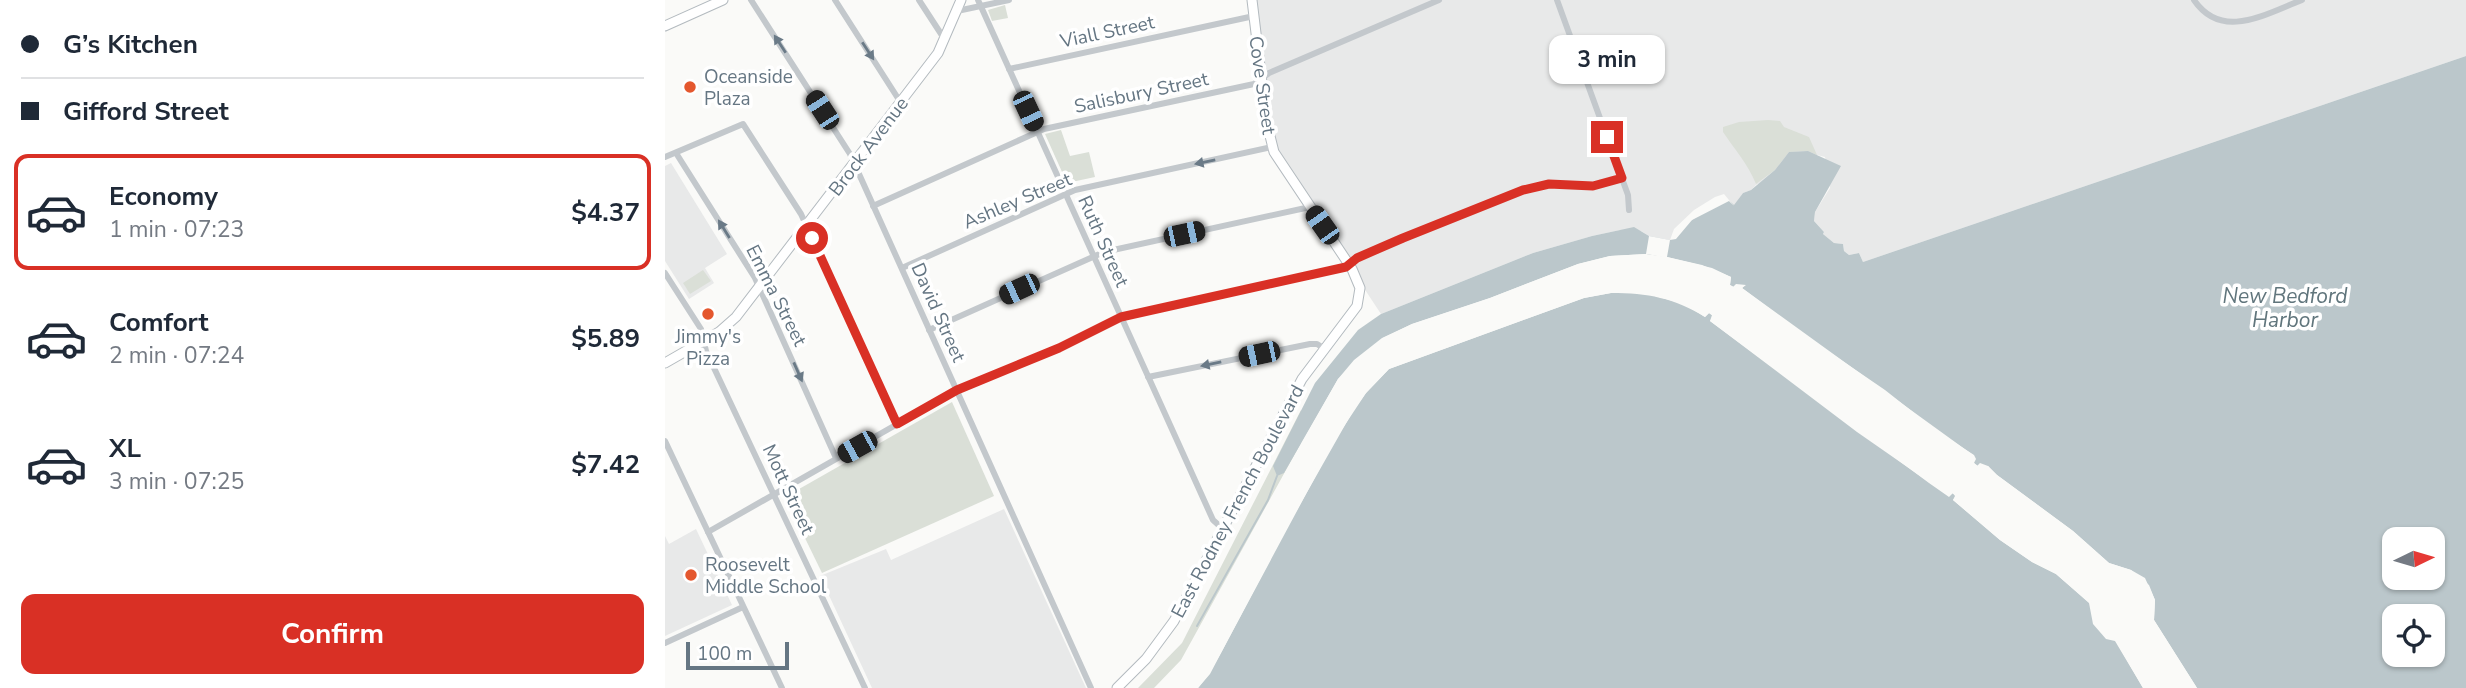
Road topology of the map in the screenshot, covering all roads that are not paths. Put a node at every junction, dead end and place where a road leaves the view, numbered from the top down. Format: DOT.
graph roads {
  1 [pos="723,0"];
  2 [pos="751,0"];
  3 [pos="835,0"];
  4 [pos="919,0"];
  5 [pos="961,0"];
  6 [pos="1009,0"];
  7 [pos="1252,0"];
  8 [pos="1439,0"];
  9 [pos="1557,0"];
  10 [pos="2194,0"];
  11 [pos="2302,0"];
  12 [pos="979,3"];
  13 [pos="957,11"];
  14 [pos="1254,16"];
  15 [pos="665,26"];
  16 [pos="945,40"];
  17 [pos="1009,69"];
  18 [pos="1261,79"];
  19 [pos="901,103"];
  20 [pos="1038,132"];
  21 [pos="1272,147"];
  22 [pos="676,153"];
  23 [pos="665,157"];
  24 [pos="855,164"];
  25 [pos="1622,178"];
  26 [pos="1066,194"];
  27 [pos="873,206"];
  28 [pos="1310,207"];
  29 [pos="1629,210"];
  30 [pos="807,226"];
  31 [pos="1094,256"];
  32 [pos="1350,265"];
  33 [pos="902,268"];
  34 [pos="665,273"];
  35 [pos="759,288"];
  36 [pos="1354,312"];
  37 [pos="1121,317"];
  38 [pos="929,330"];
  39 [pos="704,341"];
  40 [pos="1325,349"];
  41 [pos="665,363"];
  42 [pos="1149,377"];
  43 [pos="957,390"];
  44 [pos="897,424"];
  45 [pos="665,441"];
  46 [pos="837,458"];
  47 [pos="774,495"];
  48 [pos="1223,529"];
  49 [pos="708,532"];
  50 [pos="743,607"];
  51 [pos="665,643"];
  52 [pos="782,688"];
  53 [pos="865,688"];
  54 [pos="1091,688"];
  55 [pos="1117,688"];
  1 -- 15 [label="main road"];
  24 -- 2 [label="street, David Street, one-way"];
  3 -- 19 [label="street, one-way"];
  4 -- 16 [label="street"];
  5 -- 13 [label="main road, Brock Avenue"];
  6 -- 12 [label="street"];
  7 -- 14 [label="main road, Cove Street"];
  8 -- 18 [label="street, Salisbury Street"];
  9 -- 25 [label="street"];
  10 -- 11 [label="street"];
  12 -- 13 [label="street"];
  12 -- 17 [label="street, Ruth Street"];
  13 -- 16 [label="main road, Brock Avenue"];
  14 -- 17 [label="street, Viall Street"];
  14 -- 18 [label="main road, Cove Street"];
  16 -- 19 [label="main road, Brock Avenue"];
  17 -- 20 [label="street, Ruth Street"];
  18 -- 20 [label="street, Salisbury Street"];
  18 -- 21 [label="main road, Cove Street"];
  19 -- 24 [label="main road, Brock Avenue"];
  20 -- 26 [label="street, Ruth Street"];
  20 -- 27 [label="street, Salisbury Street"];
  21 -- 26 [label="street, Ashley Street, one-way"];
  21 -- 28 [label="main road, Cove Street"];
  22 -- 23 [label="street"];
  22 -- 30 [label="street"];
  35 -- 22 [label="street, Emma Street, one-way"];
  24 -- 27 [label="street, David Street"];
  24 -- 30 [label="main road, Brock Avenue"];
  25 -- 29 [label="street"];
  25 -- 32 [label="street"];
  26 -- 31 [label="street, Ruth Street"];
  26 -- 33 [label="street, Ashley Street"];
  27 -- 33 [label="street, David Street"];
  28 -- 31 [label="street"];
  28 -- 32 [label="main road, Cove Street"];
  30 -- 35 [label="main road, Brock Avenue"];
  30 -- 44 [label="street"];
  31 -- 37 [label="street, Ruth Street"];
  31 -- 38 [label="street"];
  32 -- 36 [label="main road, Cove Street"];
  32 -- 37 [label="street"];
  33 -- 38 [label="street, David Street"];
  34 -- 39 [label="street, Mott Street"];
  35 -- 39 [label="main road, Brock Avenue"];
  35 -- 46 [label="street, Emma Street, one-way"];
  36 -- 40 [label="main road, East Rodney French Boulevard"];
  37 -- 42 [label="street, Ruth Street"];
  37 -- 43 [label="street"];
  38 -- 43 [label="street, David Street"];
  39 -- 41 [label="main road, Brock Avenue"];
  39 -- 47 [label="street, Mott Street"];
  40 -- 42 [label="street, one-way"];
  40 -- 48 [label="main road, East Rodney French Boulevard"];
  42 -- 48 [label="street, Ruth Street"];
  43 -- 44 [label="street"];
  43 -- 54 [label="street, David Street"];
  44 -- 46 [label="street"];
  45 -- 49 [label="street"];
  46 -- 47 [label="street"];
  47 -- 49 [label="street"];
  47 -- 53 [label="street, Mott Street"];
  48 -- 55 [label="main road, East Rodney French Boulevard"];
  49 -- 50 [label="street"];
  50 -- 51 [label="street"];
  50 -- 52 [label="street"];
}
